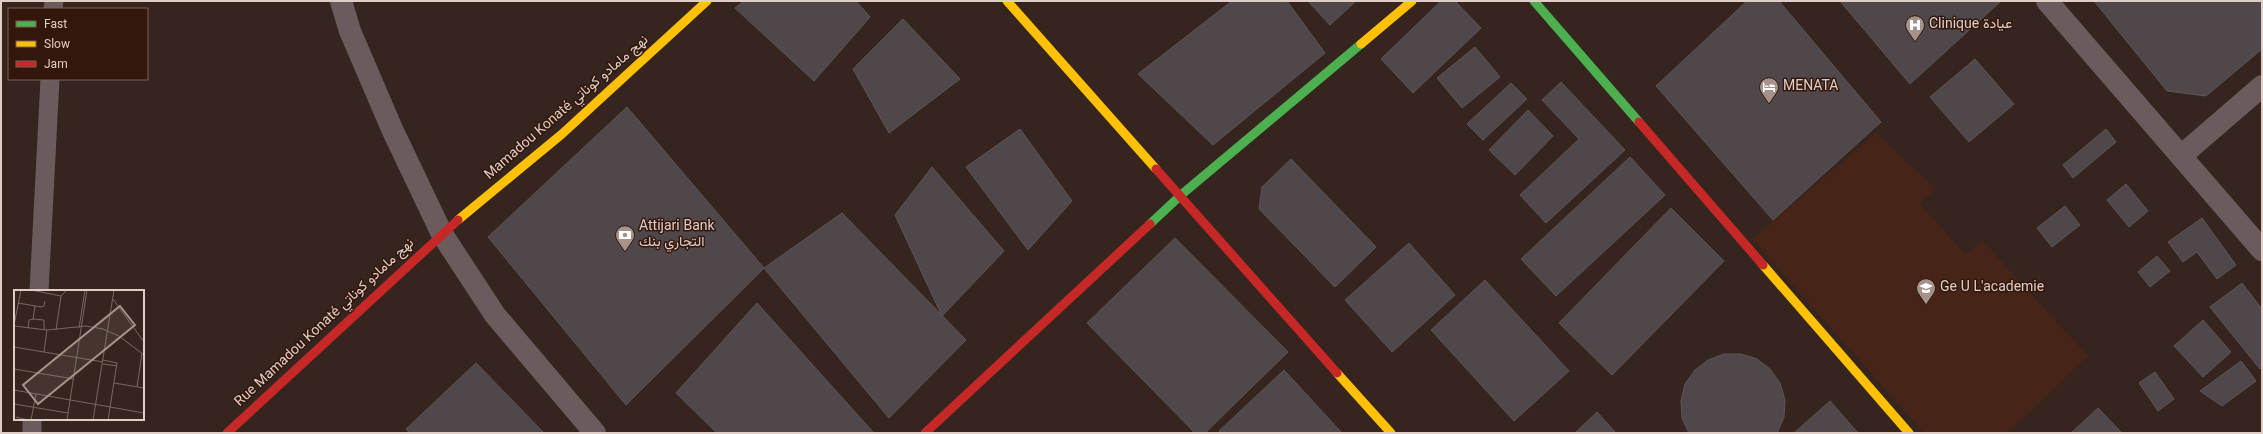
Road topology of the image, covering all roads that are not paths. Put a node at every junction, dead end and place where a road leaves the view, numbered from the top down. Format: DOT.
graph roads {
  1 [pos="342,1"];
  2 [pos="707,1"];
  3 [pos="1007,1"];
  4 [pos="1412,1"];
  5 [pos="1534,1"];
  6 [pos="2047,1"];
  7 [pos="50,80"];
  8 [pos="2262,86"];
  9 [pos="2181,156"];
  10 [pos="1181,195"];
  11 [pos="442,234"];
  12 [pos="2262,250"];
  13 [pos="39,290"];
  14 [pos="32,420"];
  15 [pos="32,433"];
  16 [pos="227,433"];
  17 [pos="595,433"];
  18 [pos="925,433"];
  19 [pos="1391,433"];
  20 [pos="1909,433"];
  1 -- 11 [label="street"];
  2 -- 11 [label="street, Mamadou Konaté نهج مامادو كوناتي"];
  3 -- 10 [label="street"];
  4 -- 10 [label="street"];
  5 -- 20 [label="street"];
  6 -- 9 [label="street"];
  7 -- 13 [label="lane"];
  8 -- 9 [label="street"];
  9 -- 12 [label="street"];
  10 -- 18 [label="street"];
  10 -- 19 [label="street"];
  11 -- 16 [label="street, Rue Mamadou Konaté نهج مامادو كوناتي"];
  11 -- 17 [label="street"];
  14 -- 15 [label="lane"];
}
